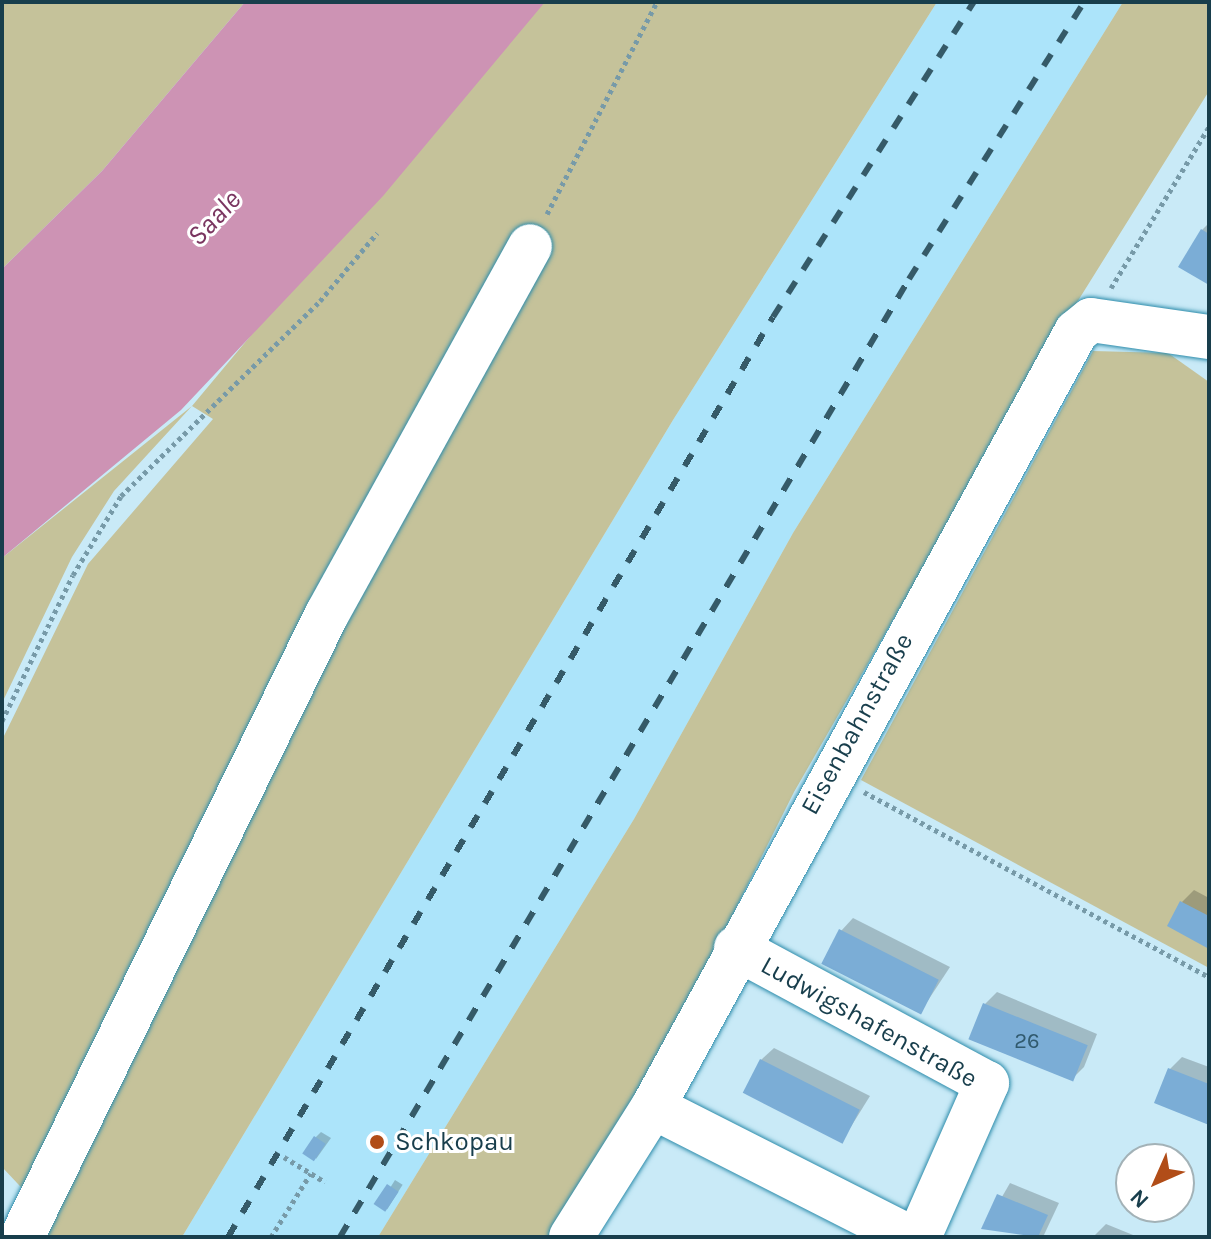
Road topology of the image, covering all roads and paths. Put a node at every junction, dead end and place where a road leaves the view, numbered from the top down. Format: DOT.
graph roads {
  1 [pos="657,2"];
  2 [pos="1209,127"];
  3 [pos="377,233"];
  4 [pos="530,246"];
  5 [pos="1091,320"];
  6 [pos="1209,337"];
  7 [pos="2,721"];
  8 [pos="829,773"];
  9 [pos="736,948"];
  10 [pos="1209,977"];
  11 [pos="653,1107"];
  12 [pos="284,1157"];
  13 [pos="311,1173"];
  14 [pos="325,1182"];
  15 [pos="22,1237"];
  16 [pos="271,1237"];
  17 [pos="571,1237"];
  18 [pos="909,1237"];
  19 [pos="919,1237"];
  1 -- 4 [label="path"];
  2 -- 5 [label="path"];
  3 -- 7 [label="path"];
  4 -- 15 [label="street"];
  5 -- 6 [label="street"];
  5 -- 8 [label="street, Eisenbahnstraße"];
  8 -- 9 [label="street, Eisenbahnstraße"];
  8 -- 10 [label="path"];
  9 -- 11 [label="street, Eisenbahnstraße"];
  9 -- 19 [label="street, Ludwigshafenstraße"];
  11 -- 17 [label="street, Eisenbahnstraße"];
  11 -- 18 [label="street"];
  12 -- 13 [label="path"];
  13 -- 14 [label="path"];
  13 -- 16 [label="path"];
}
